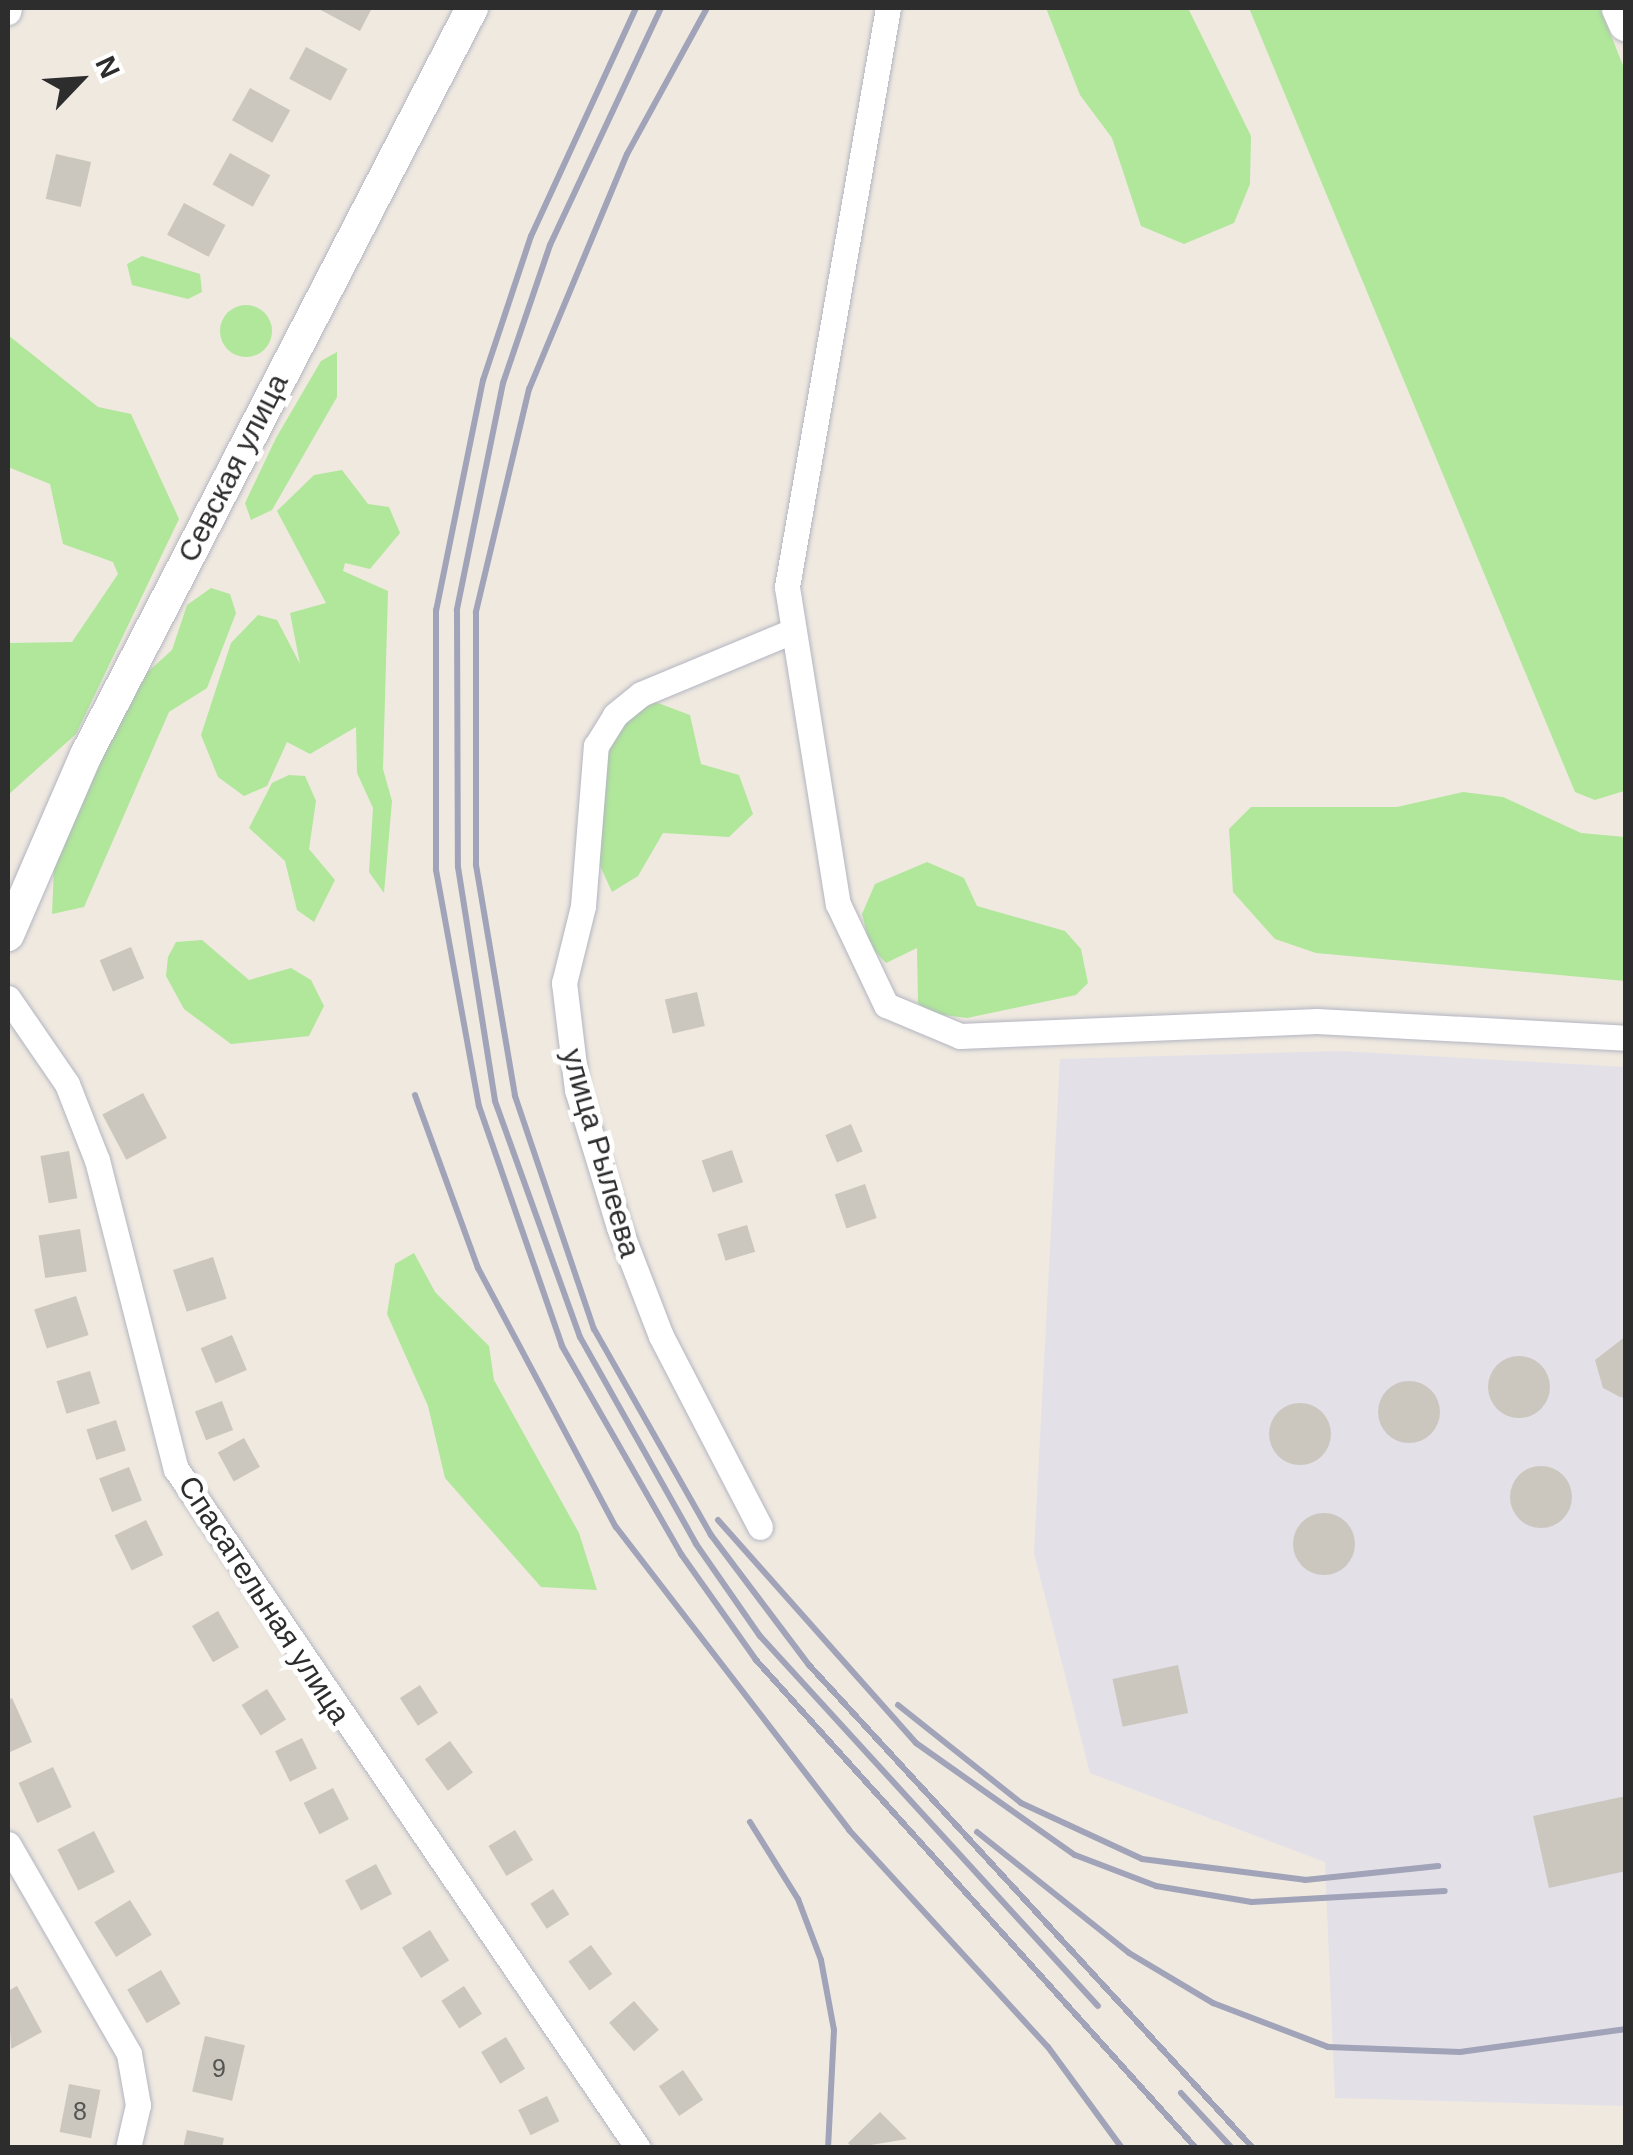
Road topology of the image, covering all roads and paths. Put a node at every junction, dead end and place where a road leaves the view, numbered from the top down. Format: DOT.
graph roads {
  1 [pos="472,8"];
  2 [pos="888,8"];
  3 [pos="1619,8"];
  4 [pos="1626,24"];
  5 [pos="792,630"];
  6 [pos="9,923"];
  7 [pos="8,998"];
  8 [pos="1626,1038"];
  9 [pos="760,1527"];
  10 [pos="8,1844"];
  11 [pos="128,2148"];
  12 [pos="638,2148"];
  1 -- 6 [label="street, Севская улица"];
  2 -- 5 [label="street"];
  3 -- 4 [label="main road"];
  5 -- 8 [label="street"];
  5 -- 9 [label="street, улица Рылеева"];
  7 -- 12 [label="street, Спасательная улица"];
  10 -- 11 [label="street"];
}
